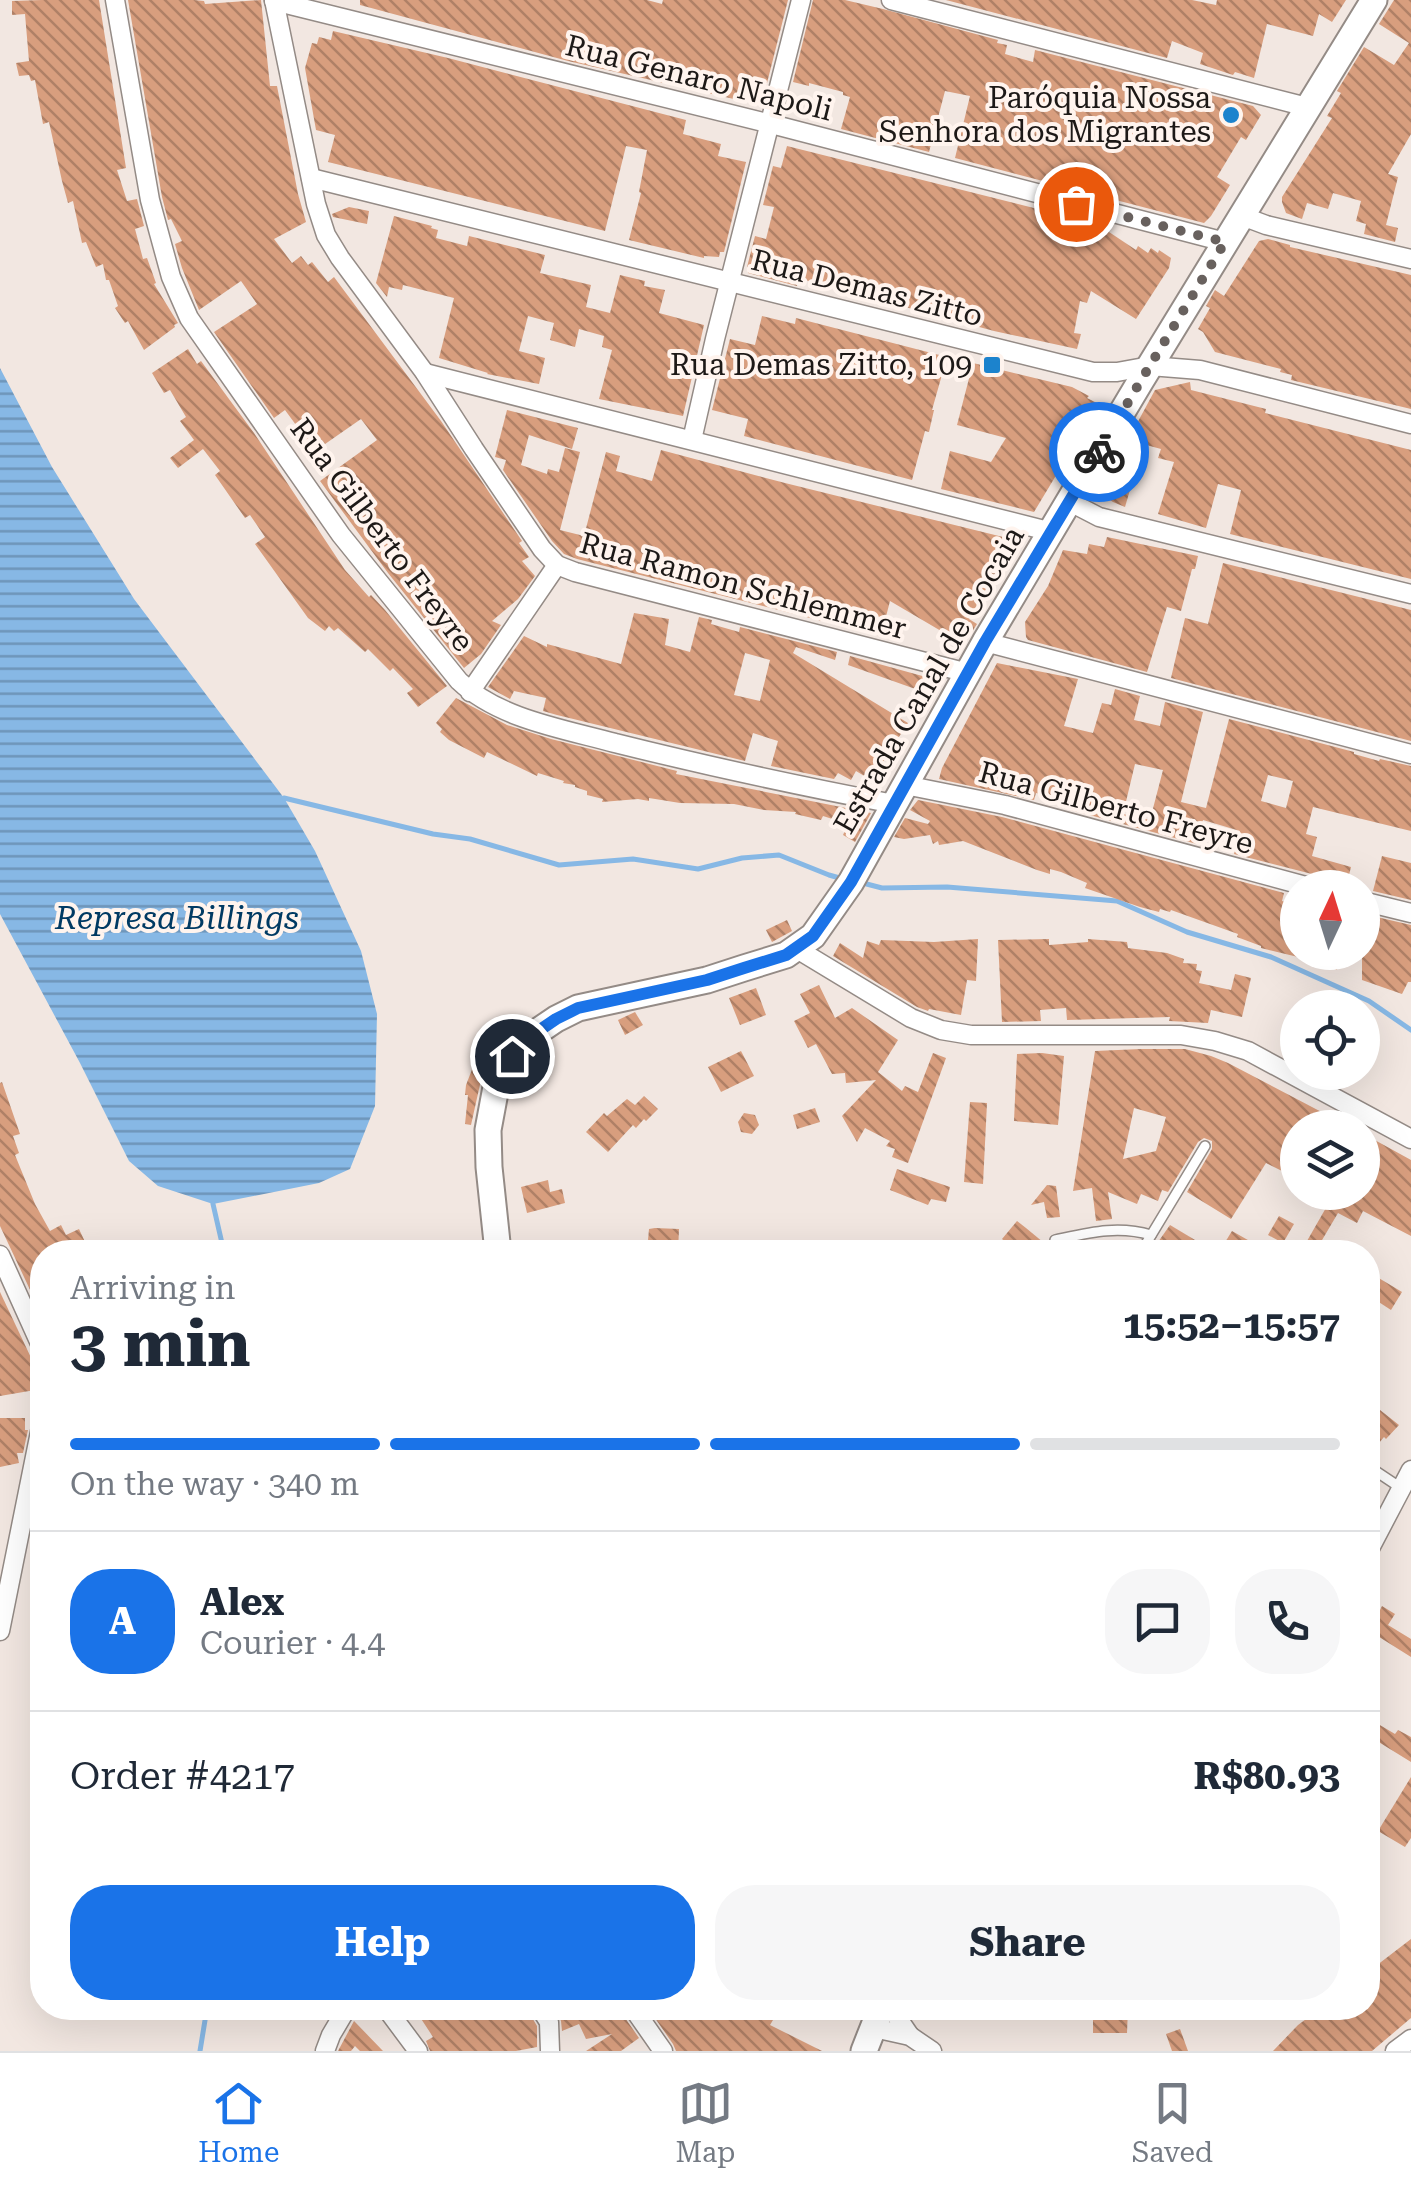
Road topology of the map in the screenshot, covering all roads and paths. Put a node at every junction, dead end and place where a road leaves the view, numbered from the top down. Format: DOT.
graph roads {
  1 [pos="115,0"];
  2 [pos="801,0"];
  3 [pos="890,0"];
  4 [pos="1374,0"];
  5 [pos="274,1"];
  6 [pos="964,9"];
  7 [pos="1308,107"];
  8 [pos="769,123"];
  9 [pos="311,178"];
  10 [pos="1242,216"];
  11 [pos="1225,242"];
  12 [pos="1411,259"];
  13 [pos="731,282"];
  14 [pos="1150,366"];
  15 [pos="425,373"];
  16 [pos="1411,424"];
  17 [pos="692,440"];
  18 [pos="1070,502"];
  19 [pos="1052,532"];
  20 [pos="557,565"];
  21 [pos="1411,594"];
  22 [pos="985,642"];
  23 [pos="968,673"];
  24 [pos="470,692"];
  25 [pos="1411,754"];
  26 [pos="899,795"];
  27 [pos="1280,879"];
  28 [pos="1380,905"];
  29 [pos="1411,913"];
  30 [pos="797,948"];
  31 [pos="1411,1140"];
  32 [pos="1204,1146"];
  33 [pos="1151,1235"];
  34 [pos="497,1240"];
  35 [pos="1054,1240"];
  36 [pos="1148,1240"];
  37 [pos="0,1255"];
  38 [pos="30,1321"];
  39 [pos="1411,1470"];
  40 [pos="1380,1474"];
  41 [pos="30,1478"];
  42 [pos="1401,1488"];
  43 [pos="1380,1529"];
  44 [pos="2,1608"];
  45 [pos="0,1631"];
  46 [pos="340,2020"];
  47 [pos="395,2020"];
  48 [pos="548,2020"];
  49 [pos="641,2020"];
  50 [pos="899,2020"];
  51 [pos="873,2029"];
  52 [pos="910,2036"];
  53 [pos="1411,2038"];
  54 [pos="326,2051"];
  55 [pos="418,2051"];
  56 [pos="550,2051"];
  57 [pos="663,2051"];
  58 [pos="932,2051"];
  59 [pos="1395,2051"];
  1 -- 24 [label="street, Rua Gilberto Freyre"];
  2 -- 8 [label="street"];
  3 -- 6 [label="street"];
  4 -- 7 [label="main road, Estrada Canal de Cocaia"];
  5 -- 8 [label="street, Rua Genaro Napoli"];
  5 -- 9 [label="street, Rua Ramon Schlemmer"];
  6 -- 7 [label="street"];
  7 -- 10 [label="main road, Estrada Canal de Cocaia"];
  8 -- 11 [label="street, Rua Genaro Napoli"];
  8 -- 13 [label="street"];
  9 -- 13 [label="street, Rua Demas Zitto"];
  9 -- 15 [label="street, Rua Ramon Schlemmer"];
  10 -- 11 [label="main road, Estrada Canal de Cocaia"];
  10 -- 12 [label="street"];
  11 -- 14 [label="main road, Estrada Canal de Cocaia"];
  13 -- 14 [label="street, Rua Demas Zitto"];
  13 -- 17 [label="street"];
  14 -- 16 [label="street, Rua Demas Zitto"];
  14 -- 18 [label="main road, Estrada Canal de Cocaia"];
  15 -- 17 [label="street"];
  15 -- 20 [label="street, Rua Ramon Schlemmer"];
  17 -- 19 [label="street"];
  18 -- 19 [label="main road, Estrada Canal de Cocaia"];
  18 -- 21 [label="street"];
  19 -- 22 [label="main road, Estrada Canal de Cocaia"];
  20 -- 23 [label="street, Rua Ramon Schlemmer"];
  20 -- 24 [label="street"];
  22 -- 23 [label="main road, Estrada Canal de Cocaia"];
  22 -- 25 [label="street"];
  23 -- 26 [label="main road, Estrada Canal de Cocaia"];
  24 -- 26 [label="street, Rua Gilberto Freyre"];
  26 -- 27 [label="street, Rua Gilberto Freyre"];
  26 -- 30 [label="main road, Estrada Canal de Cocaia"];
  28 -- 29 [label="street"];
  30 -- 31 [label="street"];
  30 -- 34 [label="main road, Estrada Canal de Cocaia"];
  32 -- 33 [label="lane"];
  33 -- 35 [label="lane"];
  33 -- 36 [label="lane"];
  37 -- 38 [label="street"];
  39 -- 42 [label="street"];
  40 -- 42 [label="lane"];
  41 -- 44 [label="street"];
  42 -- 43 [label="street"];
  44 -- 45 [label="street"];
  46 -- 54 [label="street"];
  47 -- 55 [label="street"];
  48 -- 56 [label="street"];
  49 -- 57 [label="street"];
  50 -- 52 [label="street"];
  51 -- 52 [label="street"];
  52 -- 58 [label="street"];
  53 -- 59 [label="street"];
}
